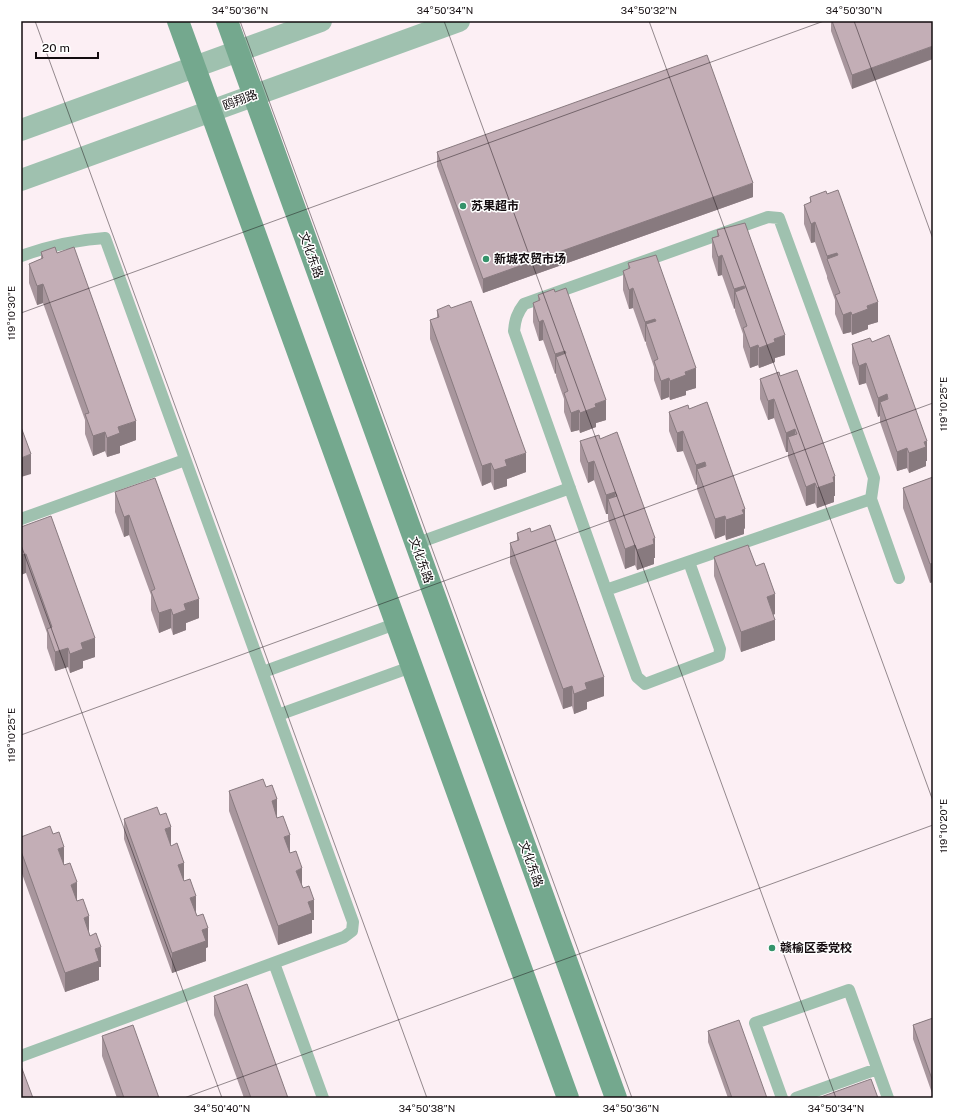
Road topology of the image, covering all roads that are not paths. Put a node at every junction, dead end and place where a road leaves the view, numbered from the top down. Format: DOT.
graph roads {
  1 [pos="178,21"];
  2 [pos="227,21"];
  3 [pos="322,21"];
  4 [pos="459,21"];
  5 [pos="238,51"];
  6 [pos="195,67"];
  7 [pos="254,95"];
  8 [pos="211,111"];
  9 [pos="21,130"];
  10 [pos="21,180"];
  11 [pos="21,256"];
  12 [pos="185,460"];
  13 [pos="570,488"];
  14 [pos="871,499"];
  15 [pos="21,519"];
  16 [pos="415,544"];
  17 [pos="689,562"];
  18 [pos="899,578"];
  19 [pos="606,590"];
  20 [pos="396,624"];
  21 [pos="411,667"];
  22 [pos="263,672"];
  23 [pos="278,715"];
  24 [pos="274,963"];
  25 [pos="21,1056"];
  26 [pos="877,1069"];
  27 [pos="323,1098"];
  28 [pos="568,1098"];
  29 [pos="616,1098"];
  30 [pos="782,1098"];
  31 [pos="796,1098"];
  32 [pos="888,1098"];
  1 -- 6 [label="main road"];
  2 -- 5 [label="main road, 文化东路"];
  3 -- 5 [label="street"];
  4 -- 7 [label="street, 鸥翔路"];
  5 -- 6 [label="street"];
  5 -- 7 [label="main road, 文化东路"];
  6 -- 8 [label="main road"];
  6 -- 9 [label="street"];
  7 -- 8 [label="street, 鸥翔路"];
  7 -- 16 [label="main road, 文化东路"];
  8 -- 10 [label="street, 鸥翔路"];
  8 -- 20 [label="main road"];
  11 -- 12 [label="lane"];
  12 -- 15 [label="lane"];
  12 -- 22 [label="lane"];
  13 -- 14 [label="lane"];
  13 -- 16 [label="lane"];
  13 -- 19 [label="lane"];
  14 -- 17 [label="lane"];
  14 -- 18 [label="lane"];
  16 -- 29 [label="main road, 文化东路"];
  17 -- 19 [label="lane"];
  17 -- 19 [label="lane"];
  20 -- 21 [label="main road"];
  20 -- 22 [label="lane"];
  21 -- 23 [label="lane"];
  21 -- 28 [label="main road"];
  22 -- 23 [label="lane"];
  23 -- 24 [label="lane"];
  24 -- 25 [label="lane"];
  24 -- 27 [label="lane"];
  26 -- 30 [label="lane"];
  26 -- 31 [label="lane"];
  26 -- 32 [label="lane"];
}
